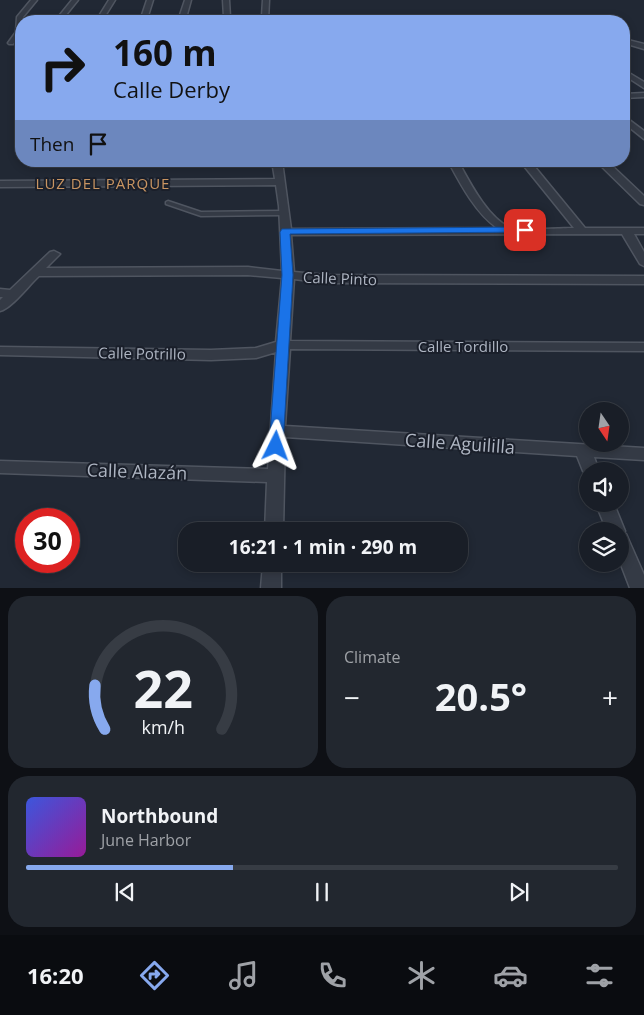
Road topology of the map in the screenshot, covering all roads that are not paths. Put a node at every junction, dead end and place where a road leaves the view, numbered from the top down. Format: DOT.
graph roads {
  1 [pos="34,0"];
  2 [pos="75,0"];
  3 [pos="112,0"];
  4 [pos="150,0"];
  5 [pos="188,0"];
  6 [pos="226,0"];
  7 [pos="266,0"];
  8 [pos="22,15"];
  9 [pos="63,15"];
  10 [pos="103,15"];
  11 [pos="145,15"];
  12 [pos="184,15"];
  13 [pos="225,15"];
  14 [pos="265,15"];
  15 [pos="15,36"];
  16 [pos="15,43"];
  17 [pos="630,76"];
  18 [pos="644,86"];
  19 [pos="644,94"];
  20 [pos="630,95"];
  21 [pos="630,125"];
  22 [pos="644,136"];
  23 [pos="278,167"];
  24 [pos="456,167"];
  25 [pos="530,167"];
  26 [pos="607,167"];
  27 [pos="279,182"];
  28 [pos="0,184"];
  29 [pos="644,202"];
  30 [pos="168,203"];
  31 [pos="284,213"];
  32 [pos="507,230"];
  33 [pos="581,230"];
  34 [pos="644,230"];
  35 [pos="626,231"];
  36 [pos="285,232"];
  37 [pos="54,254"];
  38 [pos="644,262"];
  39 [pos="36,272"];
  40 [pos="288,275"];
  41 [pos="644,280"];
  42 [pos="0,293"];
  43 [pos="15,294"];
  44 [pos="0,307"];
  45 [pos="283,345"];
  46 [pos="644,347"];
  47 [pos="0,351"];
  48 [pos="277,431"];
  49 [pos="579,450"];
  50 [pos="614,452"];
  51 [pos="644,454"];
  52 [pos="0,467"];
  53 [pos="275,476"];
  54 [pos="274,522"];
  55 [pos="629,562"];
  56 [pos="272,572"];
  57 [pos="271,588"];
  58 [pos="640,588"];
  1 -- 8 [label="street"];
  2 -- 9 [label="street"];
  3 -- 10 [label="street"];
  4 -- 11 [label="street"];
  5 -- 12 [label="street"];
  6 -- 13 [label="street"];
  7 -- 14 [label="street"];
  15 -- 16 [label="street"];
  17 -- 18 [label="street"];
  19 -- 20 [label="street"];
  21 -- 22 [label="street"];
  23 -- 27 [label="street"];
  24 -- 32 [label="street"];
  25 -- 33 [label="street"];
  26 -- 29 [label="street"];
  27 -- 28 [label="street"];
  27 -- 31 [label="street"];
  30 -- 31 [label="lane"];
  31 -- 36 [label="street"];
  32 -- 33 [label="street"];
  32 -- 36 [label="street"];
  33 -- 35 [label="street"];
  34 -- 35 [label="street"];
  35 -- 38 [label="street"];
  36 -- 40 [label="street"];
  37 -- 39 [label="street"];
  39 -- 40 [label="street, Calle Pinto"];
  39 -- 43 [label="street"];
  40 -- 41 [label="street, Calle Pinto"];
  40 -- 45 [label="street"];
  42 -- 43 [label="street"];
  43 -- 44 [label="street"];
  45 -- 46 [label="street, Calle Tordillo"];
  45 -- 47 [label="street, Calle Potrillo"];
  45 -- 48 [label="street"];
  48 -- 49 [label="street, Calle Aguililla"];
  48 -- 53 [label="street"];
  50 -- 51 [label="street, Calle Aguililla"];
  52 -- 53 [label="street, Calle Alazán"];
  53 -- 54 [label="street"];
  55 -- 58 [label="street"];
  56 -- 57 [label="street"];
}
